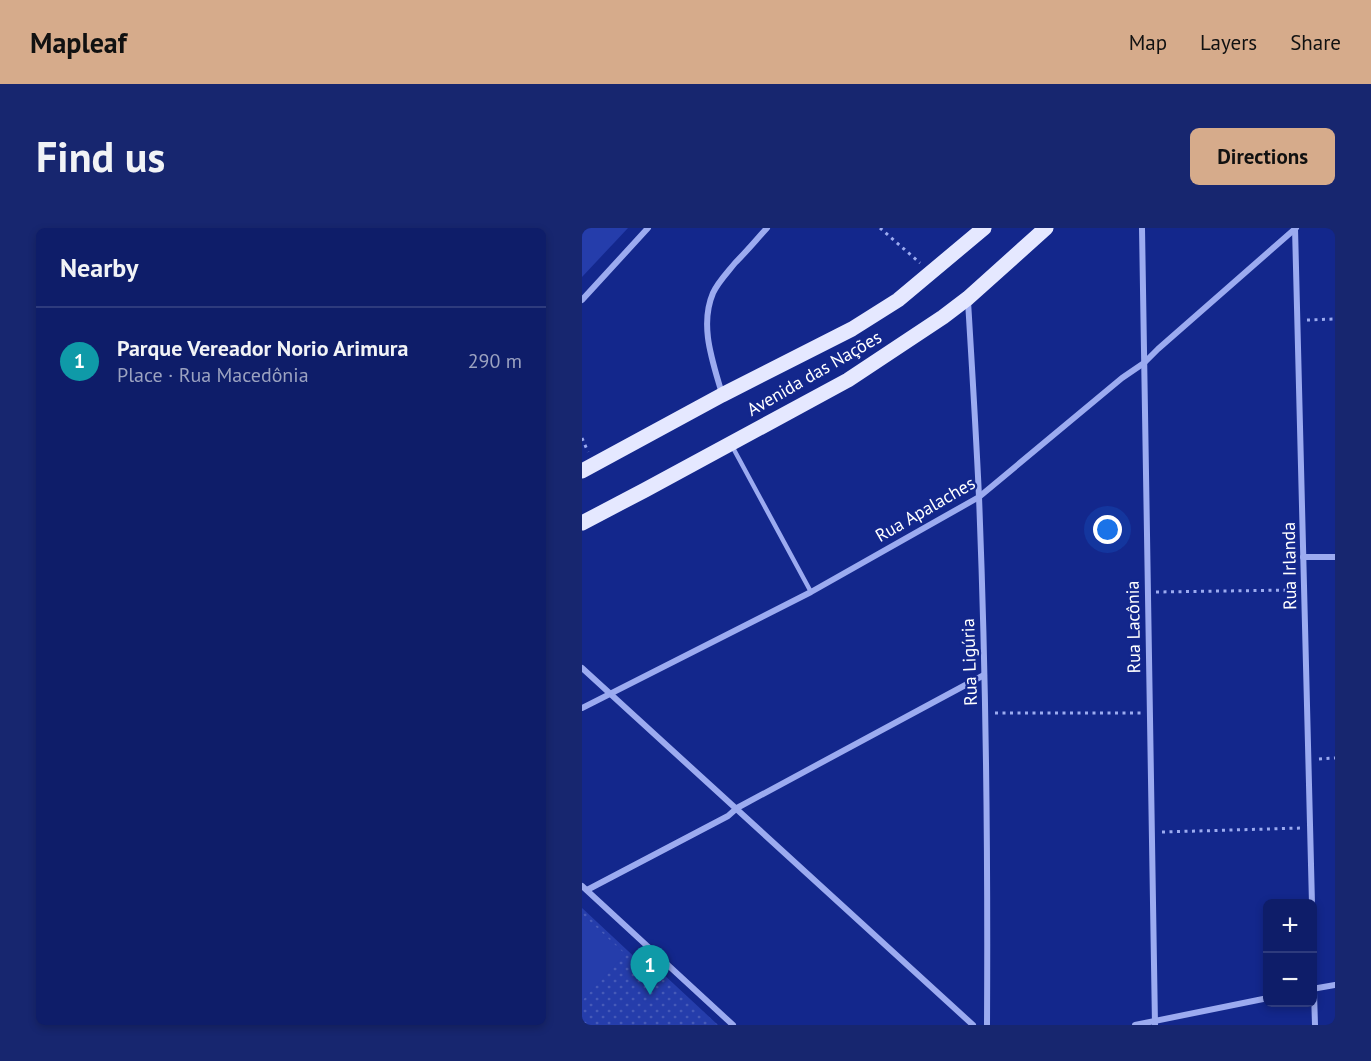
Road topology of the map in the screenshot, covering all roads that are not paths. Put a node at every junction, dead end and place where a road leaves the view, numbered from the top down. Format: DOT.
graph roads {
  1 [pos="648,228"];
  2 [pos="767,228"];
  3 [pos="984,228"];
  4 [pos="1046,228"];
  5 [pos="1142,228"];
  6 [pos="1295,228"];
  7 [pos="968,298"];
  8 [pos="582,300"];
  9 [pos="1144,363"];
  10 [pos="722,395"];
  11 [pos="731,443"];
  12 [pos="582,471"];
  13 [pos="979,497"];
  14 [pos="582,523"];
  15 [pos="1304,557"];
  16 [pos="1335,557"];
  17 [pos="810,592"];
  18 [pos="582,668"];
  19 [pos="984,675"];
  20 [pos="609,693"];
  21 [pos="582,708"];
  22 [pos="737,808"];
  23 [pos="585,888"];
  24 [pos="1312,899"];
  25 [pos="1335,985"];
  26 [pos="1317,987"];
  27 [pos="1263,999"];
  28 [pos="1314,1007"];
  29 [pos="1155,1023"];
  30 [pos="733,1025"];
  31 [pos="973,1025"];
  32 [pos="987,1025"];
  33 [pos="1135,1025"];
  34 [pos="1315,1025"];
  1 -- 8 [label="street"];
  2 -- 10 [label="street"];
  3 -- 10 [label="main road, Avenida das Nações"];
  4 -- 7 [label="main road, Avenida das Nações"];
  5 -- 9 [label="street, Rua Lacônia"];
  6 -- 9 [label="street, Rua Apalaches"];
  6 -- 15 [label="street, Rua Irlanda"];
  7 -- 11 [label="main road, Avenida das Nações"];
  7 -- 13 [label="street, Rua Ligúria"];
  9 -- 13 [label="street, Rua Apalaches"];
  9 -- 29 [label="street, Rua Lacônia"];
  10 -- 12 [label="main road, Avenida das Nações"];
  11 -- 14 [label="main road, Avenida das Nações"];
  11 -- 17 [label="lane"];
  13 -- 17 [label="street, Rua Apalaches"];
  13 -- 19 [label="street, Rua Ligúria"];
  15 -- 16 [label="street"];
  15 -- 24 [label="street, Rua Irlanda"];
  17 -- 20 [label="street, Rua Apalaches"];
  18 -- 20 [label="street"];
  19 -- 22 [label="street"];
  19 -- 32 [label="street, Rua Ligúria"];
  20 -- 21 [label="street, Rua Apalaches"];
  20 -- 22 [label="street"];
  22 -- 23 [label="street"];
  22 -- 31 [label="street"];
  23 -- 30 [label="street"];
  25 -- 26 [label="street"];
  27 -- 29 [label="street"];
  28 -- 34 [label="street"];
  29 -- 33 [label="street"];
}
